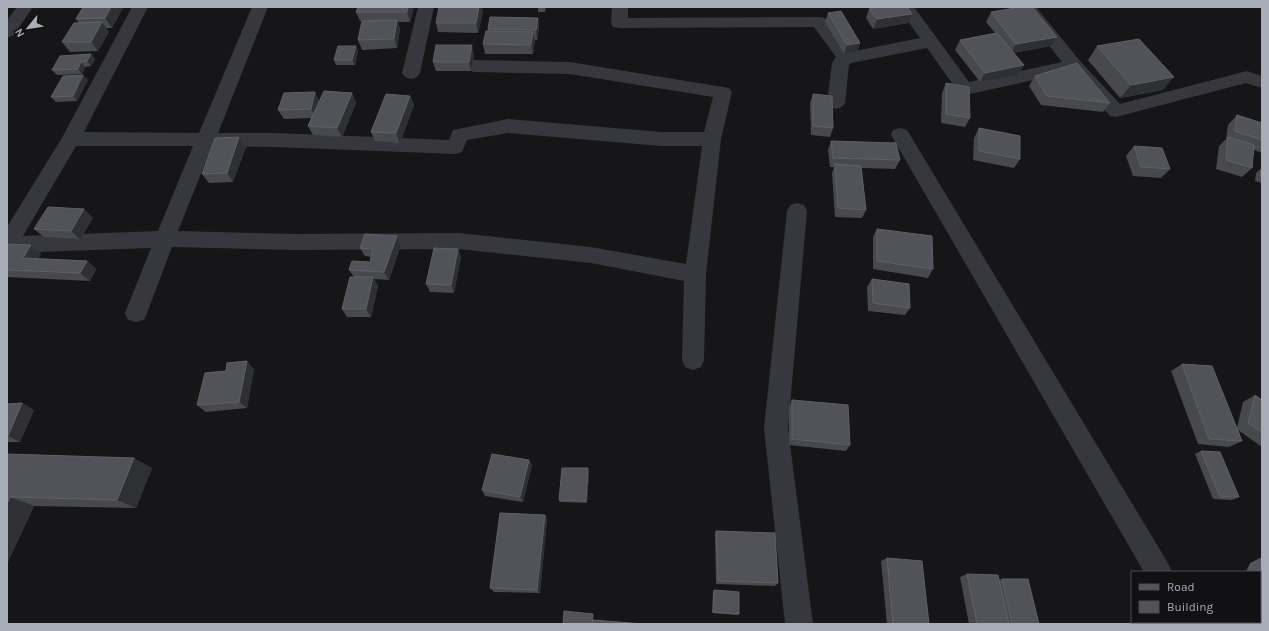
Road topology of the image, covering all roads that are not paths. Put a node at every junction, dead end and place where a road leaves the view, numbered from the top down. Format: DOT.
graph roads {
  1 [pos="25,7"];
  2 [pos="140,7"];
  3 [pos="260,7"];
  4 [pos="426,7"];
  5 [pos="620,7"];
  6 [pos="906,7"];
  7 [pos="1027,7"];
  8 [pos="7,32"];
  9 [pos="930,42"];
  10 [pos="846,58"];
  11 [pos="1074,65"];
  12 [pos="474,66"];
  13 [pos="411,73"];
  14 [pos="1262,82"];
  15 [pos="836,103"];
  16 [pos="900,135"];
  17 [pos="71,139"];
  18 [pos="712,139"];
  19 [pos="207,140"];
  20 [pos="797,210"];
  21 [pos="164,239"];
  22 [pos="8,245"];
  23 [pos="695,274"];
  24 [pos="136,313"];
  25 [pos="692,360"];
  26 [pos="1158,571"];
  27 [pos="799,624"];
  1 -- 8 [label="street"];
  2 -- 17 [label="street"];
  3 -- 19 [label="street"];
  4 -- 13 [label="street"];
  5 -- 10 [label="street"];
  6 -- 9 [label="street"];
  7 -- 11 [label="street"];
  9 -- 10 [label="street"];
  9 -- 11 [label="street"];
  10 -- 15 [label="street"];
  11 -- 14 [label="street"];
  12 -- 18 [label="street"];
  16 -- 26 [label="street"];
  17 -- 19 [label="street"];
  17 -- 22 [label="street"];
  18 -- 19 [label="street"];
  18 -- 23 [label="street"];
  19 -- 21 [label="street"];
  20 -- 27 [label="street"];
  21 -- 22 [label="street"];
  21 -- 23 [label="street"];
  21 -- 24 [label="street"];
  23 -- 25 [label="street"];
}
